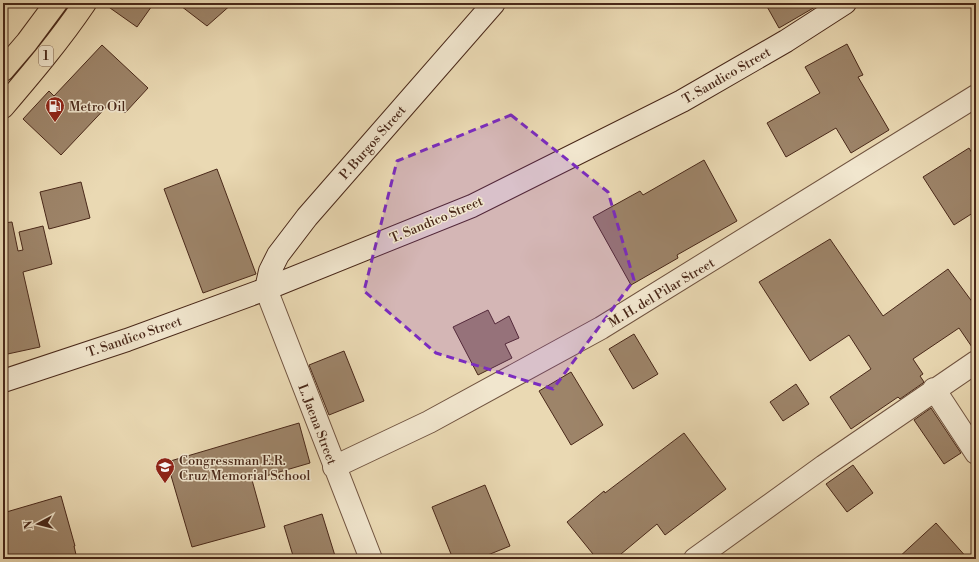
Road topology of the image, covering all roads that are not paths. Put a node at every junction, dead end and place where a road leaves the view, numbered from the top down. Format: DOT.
graph roads {
  1 [pos="56,3"];
  2 [pos="85,3"];
  3 [pos="494,3"];
  4 [pos="845,3"];
  5 [pos="3,70"];
  6 [pos="976,96"];
  7 [pos="3,106"];
  8 [pos="266,289"];
  9 [pos="976,362"];
  10 [pos="3,381"];
  11 [pos="934,389"];
  12 [pos="976,453"];
  13 [pos="334,467"];
  14 [pos="371,559"];
  15 [pos="694,559"];
  1 -- 5 [label="highway, 1"];
  2 -- 7 [label="highway, 1"];
  3 -- 8 [label="street, P. Burgos Street"];
  4 -- 8 [label="street, T. Sandico Street"];
  6 -- 13 [label="street, M. H. del Pilar Street"];
  8 -- 10 [label="street, T. Sandico Street"];
  8 -- 13 [label="street, L. Jaena Street"];
  9 -- 11 [label="street"];
  11 -- 12 [label="street"];
  11 -- 15 [label="street"];
  13 -- 14 [label="street, L. Jaena Street"];
}
